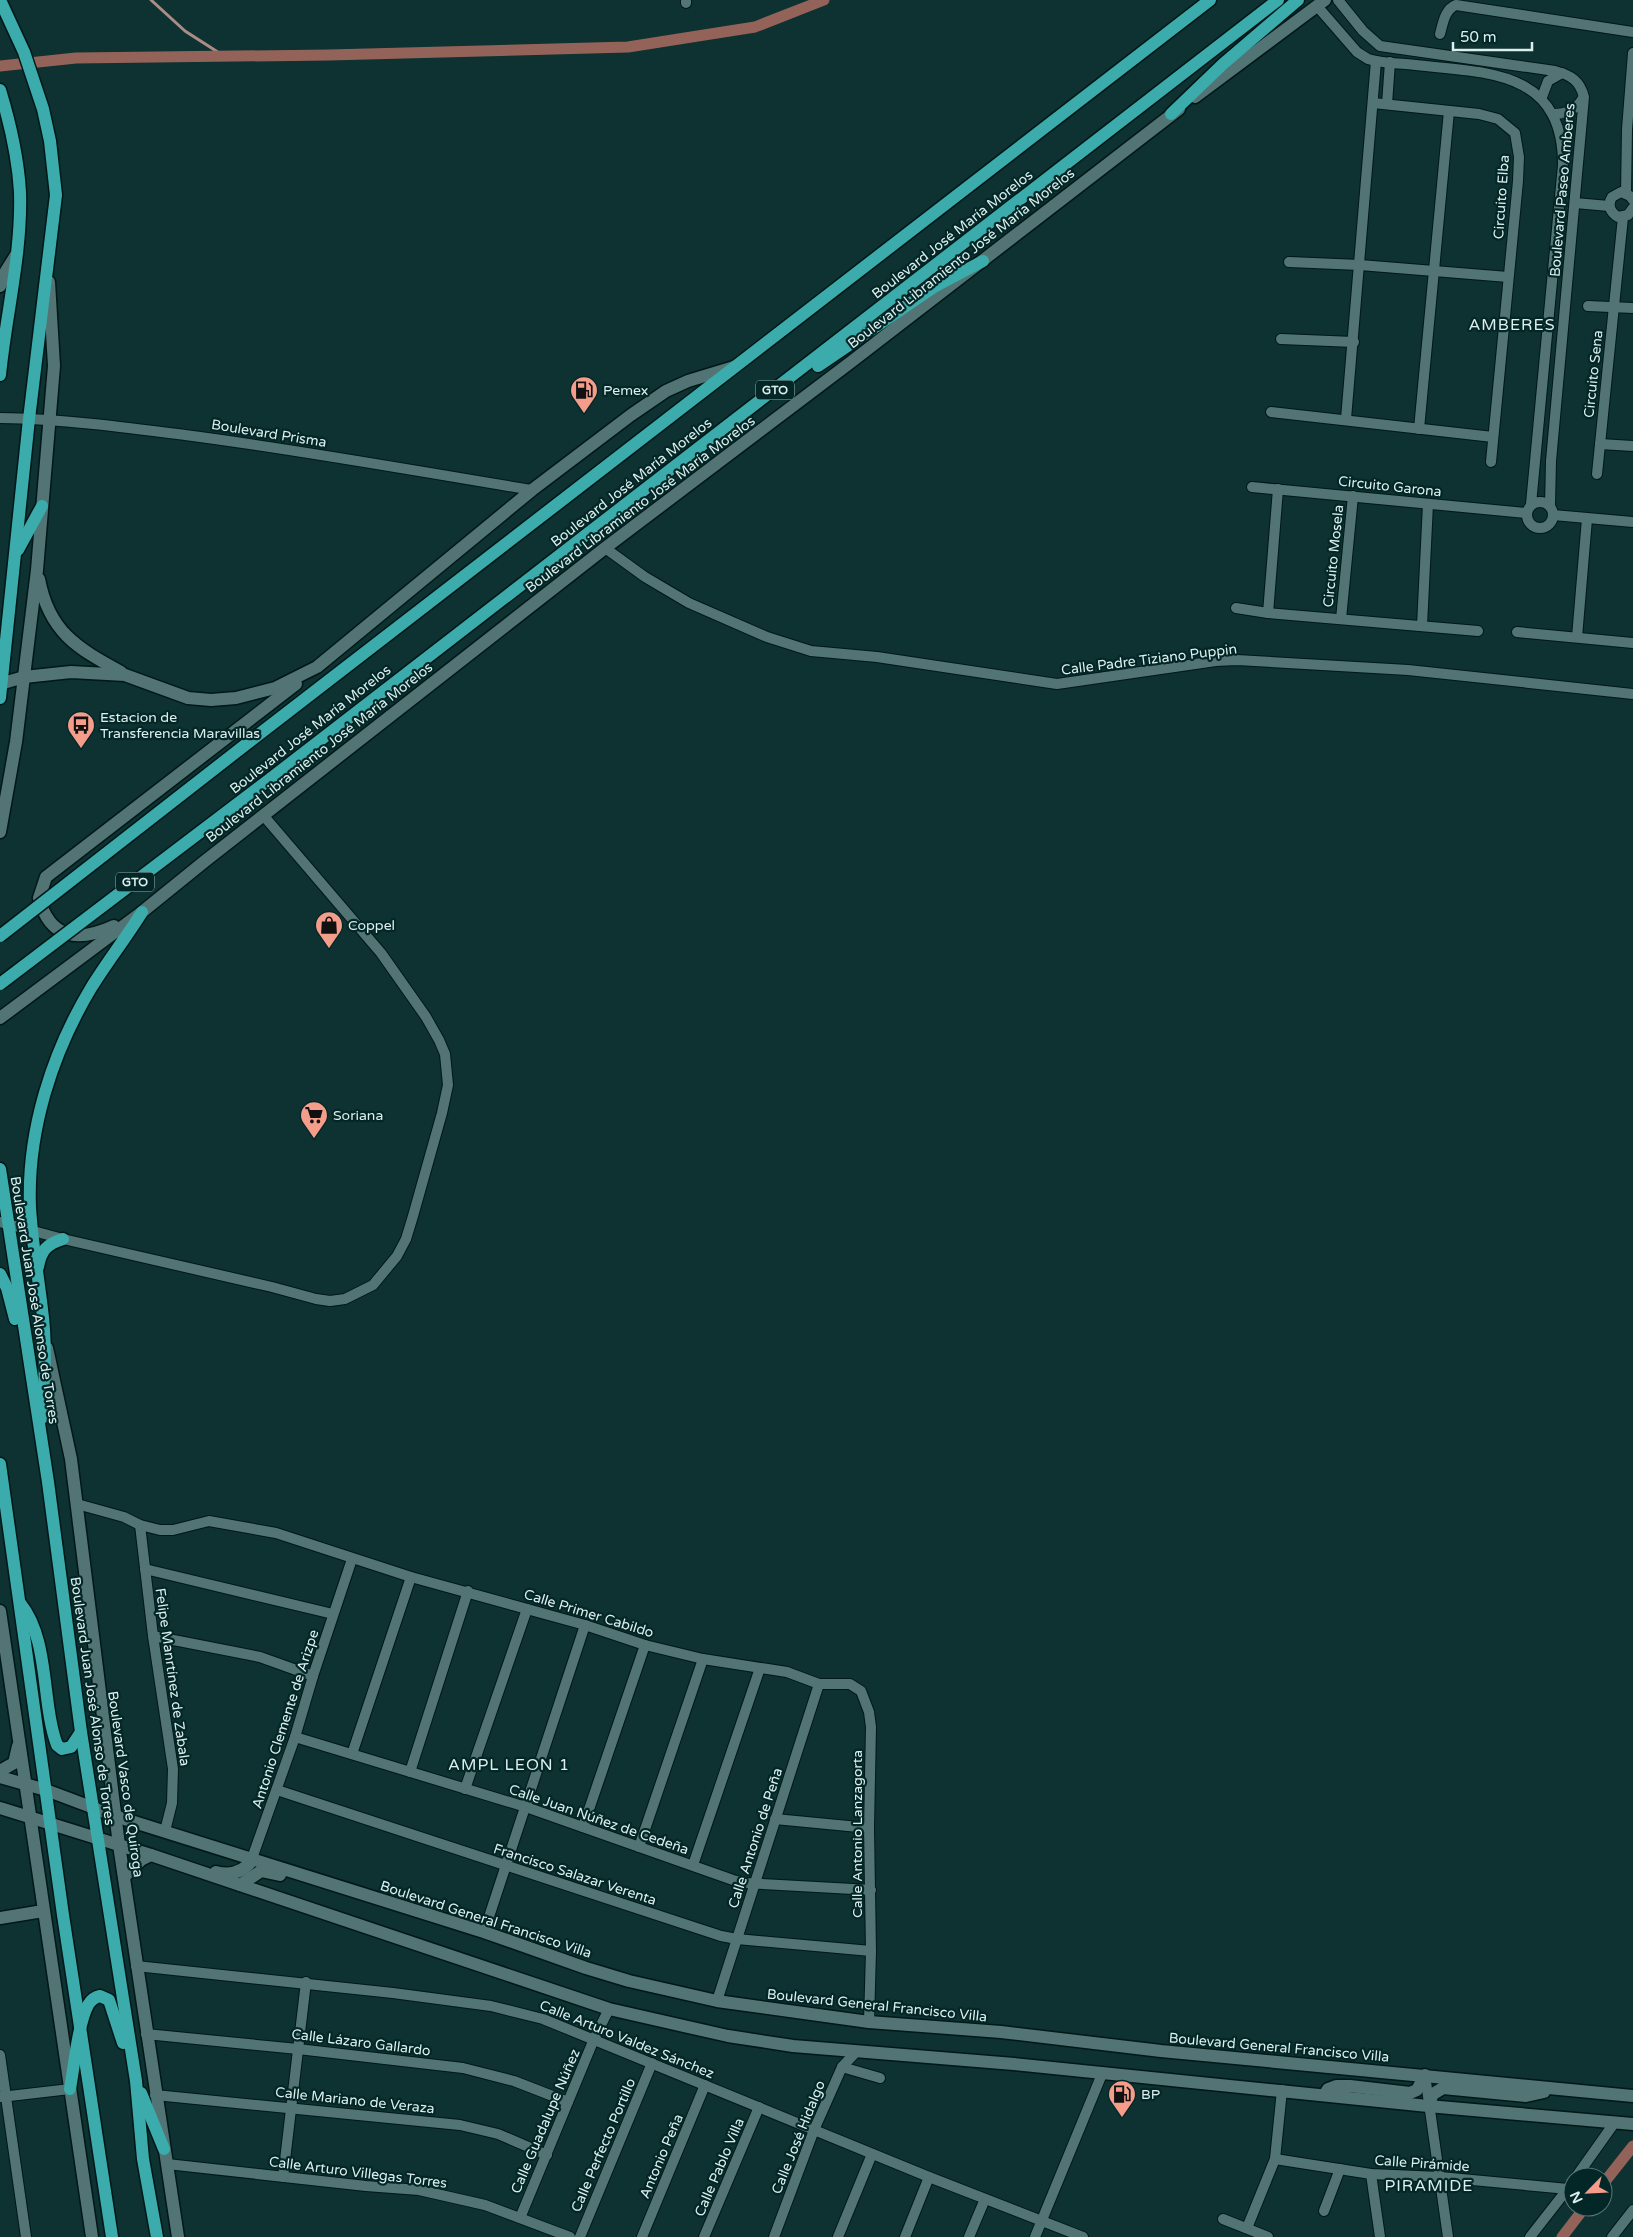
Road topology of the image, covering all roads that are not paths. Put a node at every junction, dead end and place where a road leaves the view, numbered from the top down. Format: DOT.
graph roads {
  1 [pos="0,0"];
  2 [pos="1210,0"];
  3 [pos="1278,0"];
  4 [pos="1298,0"];
  5 [pos="1338,0"];
  6 [pos="1321,3"];
  7 [pos="1633,32"];
  8 [pos="1440,34"];
  9 [pos="1633,53"];
  10 [pos="1376,61"];
  11 [pos="1390,62"];
  12 [pos="1562,73"];
  13 [pos="0,90"];
  14 [pos="1584,97"];
  15 [pos="1542,98"];
  16 [pos="1373,103"];
  17 [pos="1386,104"];
  18 [pos="1449,111"];
  19 [pos="1171,114"];
  20 [pos="1553,114"];
  21 [pos="1630,130"];
  22 [pos="1629,197"];
  23 [pos="1575,203"];
  24 [pos="1609,206"];
  25 [pos="1633,208"];
  26 [pos="1623,217"];
  27 [pos="16,255"];
  28 [pos="983,261"];
  29 [pos="1289,262"];
  30 [pos="1360,264"];
  31 [pos="48,267"];
  32 [pos="1434,270"];
  33 [pos="1508,277"];
  34 [pos="0,286"];
  35 [pos="1549,300"];
  36 [pos="1566,302"];
  37 [pos="1588,306"];
  38 [pos="1613,307"];
  39 [pos="1633,308"];
  40 [pos="1281,339"];
  41 [pos="1354,342"];
  42 [pos="734,367"];
  43 [pos="0,375"];
  44 [pos="776,389"];
  45 [pos="1271,412"];
  46 [pos="0,418"];
  47 [pos="29,419"];
  48 [pos="49,420"];
  49 [pos="1346,420"];
  50 [pos="1420,429"];
  51 [pos="1493,437"];
  52 [pos="1600,444"];
  53 [pos="1633,446"];
  54 [pos="1535,460"];
  55 [pos="1551,461"];
  56 [pos="1492,462"];
  57 [pos="1598,474"];
  58 [pos="1252,487"];
  59 [pos="1278,489"];
  60 [pos="532,490"];
  61 [pos="1353,496"];
  62 [pos="1428,504"];
  63 [pos="42,506"];
  64 [pos="1529,509"];
  65 [pos="1551,511"];
  66 [pos="1587,520"];
  67 [pos="1633,522"];
  68 [pos="605,548"];
  69 [pos="15,557"];
  70 [pos="37,570"];
  71 [pos="1236,608"];
  72 [pos="1268,613"];
  73 [pos="1341,619"];
  74 [pos="1422,626"];
  75 [pos="1478,631"];
  76 [pos="1517,632"];
  77 [pos="1577,637"];
  78 [pos="1633,643"];
  79 [pos="317,667"];
  80 [pos="125,675"];
  81 [pos="24,677"];
  82 [pos="1,684"];
  83 [pos="1633,694"];
  84 [pos="0,698"];
  85 [pos="262,815"];
  86 [pos="0,832"];
  87 [pos="142,912"];
  88 [pos="0,936"];
  89 [pos="0,984"];
  90 [pos="0,1018"];
  91 [pos="0,1170"];
  92 [pos="4,1223"];
  93 [pos="32,1230"];
  94 [pos="63,1239"];
  95 [pos="0,1274"];
  96 [pos="37,1274"];
  97 [pos="44,1336"];
  98 [pos="34,1399"];
  99 [pos="40,1433"];
  100 [pos="0,1464"];
  101 [pos="77,1504"];
  102 [pos="140,1525"];
  103 [pos="352,1559"];
  104 [pos="144,1569"];
  105 [pos="411,1577"];
  106 [pos="468,1591"];
  107 [pos="18,1601"];
  108 [pos="527,1609"];
  109 [pos="0,1611"];
  110 [pos="333,1614"];
  111 [pos="585,1625"];
  112 [pos="153,1636"];
  113 [pos="645,1645"];
  114 [pos="703,1659"];
  115 [pos="760,1668"];
  116 [pos="313,1676"];
  117 [pos="819,1684"];
  118 [pos="18,1729"];
  119 [pos="81,1732"];
  120 [pos="295,1737"];
  121 [pos="352,1754"];
  122 [pos="0,1770"];
  123 [pos="410,1772"];
  124 [pos="0,1776"];
  125 [pos="25,1784"];
  126 [pos="465,1789"];
  127 [pos="46,1790"];
  128 [pos="277,1790"];
  129 [pos="526,1807"];
  130 [pos="0,1808"];
  131 [pos="93,1808"];
  132 [pos="115,1816"];
  133 [pos="29,1817"];
  134 [pos="774,1819"];
  135 [pos="50,1824"];
  136 [pos="583,1827"];
  137 [pos="870,1828"];
  138 [pos="165,1832"];
  139 [pos="98,1839"];
  140 [pos="119,1845"];
  141 [pos="638,1847"];
  142 [pos="155,1857"];
  143 [pos="253,1859"];
  144 [pos="693,1865"];
  145 [pos="506,1866"];
  146 [pos="124,1878"];
  147 [pos="754,1883"];
  148 [pos="240,1885"];
  149 [pos="871,1890"];
  150 [pos="363,1895"];
  151 [pos="43,1911"];
  152 [pos="0,1918"];
  153 [pos="484,1932"];
  154 [pos="737,1939"];
  155 [pos="871,1951"];
  156 [pos="136,1966"];
  157 [pos="306,1982"];
  158 [pos="716,2001"];
  159 [pos="609,2009"];
  160 [pos="869,2022"];
  161 [pos="82,2028"];
  162 [pos="146,2034"];
  163 [pos="594,2039"];
  164 [pos="298,2049"];
  165 [pos="856,2052"];
  166 [pos="0,2055"];
  167 [pos="652,2063"];
  168 [pos="842,2067"];
  169 [pos="1102,2074"];
  170 [pos="1424,2075"];
  171 [pos="880,2078"];
  172 [pos="136,2081"];
  173 [pos="705,2085"];
  174 [pos="70,2089"];
  175 [pos="1547,2089"];
  176 [pos="1282,2090"];
  177 [pos="1325,2094"];
  178 [pos="156,2095"];
  179 [pos="1633,2096"];
  180 [pos="3,2097"];
  181 [pos="568,2102"];
  182 [pos="1428,2106"];
  183 [pos="292,2107"];
  184 [pos="759,2107"];
  185 [pos="1616,2122"];
  186 [pos="1633,2124"];
  187 [pos="814,2130"];
  188 [pos="164,2149"];
  189 [pos="872,2154"];
  190 [pos="547,2155"];
  191 [pos="1275,2159"];
  192 [pos="167,2164"];
  193 [pos="1583,2167"];
  194 [pos="1340,2170"];
  195 [pos="1371,2174"];
  196 [pos="283,2177"];
  197 [pos="929,2177"];
  198 [pos="1440,2177"];
  199 [pos="1563,2185"];
  200 [pos="1563,2195"];
  201 [pos="985,2199"];
  202 [pos="1633,2210"];
  203 [pos="1324,2211"];
  204 [pos="520,2218"];
  205 [pos="1223,2219"];
  206 [pos="1042,2220"];
  207 [pos="1247,2228"];
  208 [pos="26,2237"];
  209 [pos="92,2237"];
  210 [pos="112,2237"];
  211 [pos="157,2237"];
  212 [pos="178,2237"];
  213 [pos="570,2237"];
  214 [pos="580,2237"];
  215 [pos="642,2237"];
  216 [pos="704,2237"];
  217 [pos="774,2237"];
  218 [pos="838,2237"];
  219 [pos="905,2237"];
  220 [pos="969,2237"];
  221 [pos="1034,2237"];
  222 [pos="1084,2237"];
  223 [pos="1268,2237"];
  224 [pos="1380,2237"];
  225 [pos="1448,2237"];
  226 [pos="1530,2237"];
  227 [pos="1612,2237"];
  1 -- 31 [label="main road"];
  2 -- 42 [label="main road, Boulevard José María Morelos"];
  3 -- 44 [label="main road, Boulevard José María Morelos / GTO"];
  4 -- 19 [label="main road"];
  5 -- 12 [label="street, Boulevard Paseo Amberes"];
  6 -- 10 [label="street, Boulevard Paseo Amberes"];
  6 -- 19 [label="street, Boulevard Libramiento José María Morelos"];
  7 -- 8 [label="street"];
  9 -- 21 [label="street"];
  10 -- 11 [label="street, Boulevard Paseo Amberes"];
  10 -- 16 [label="street"];
  11 -- 15 [label="street, Boulevard Paseo Amberes"];
  11 -- 17 [label="street"];
  12 -- 14 [label="street, Boulevard Paseo Amberes"];
  12 -- 15 [label="street"];
  13 -- 27 [label="main road"];
  14 -- 20 [label="street"];
  14 -- 23 [label="street, Boulevard Paseo Amberes"];
  15 -- 20 [label="street, Boulevard Paseo Amberes"];
  16 -- 17 [label="street, Circuito Elba"];
  16 -- 30 [label="street"];
  17 -- 18 [label="street, Circuito Elba"];
  18 -- 32 [label="street"];
  18 -- 33 [label="street, Circuito Elba"];
  19 -- 28 [label="street, Boulevard Libramiento José María Morelos"];
  20 -- 35 [label="street, Boulevard Paseo Amberes"];
  21 -- 22 [label="street"];
  22 -- 24 [label="street"];
  23 -- 24 [label="street"];
  23 -- 36 [label="street, Boulevard Paseo Amberes"];
  24 -- 26 [label="street"];
  25 -- 26 [label="street"];
  26 -- 38 [label="street, Circuito Sena"];
  27 -- 34 [label="street"];
  27 -- 43 [label="main road"];
  28 -- 44 [label="main road"];
  28 -- 68 [label="street, Boulevard Libramiento José María Morelos"];
  29 -- 30 [label="street"];
  30 -- 32 [label="street"];
  30 -- 41 [label="street"];
  31 -- 47 [label="main road"];
  31 -- 48 [label="street"];
  32 -- 33 [label="street"];
  32 -- 50 [label="street"];
  33 -- 51 [label="street, Circuito Elba"];
  35 -- 36 [label="street"];
  35 -- 54 [label="street, Boulevard Paseo Amberes"];
  36 -- 55 [label="street, Boulevard Paseo Amberes"];
  37 -- 38 [label="street"];
  38 -- 39 [label="street"];
  38 -- 52 [label="street, Circuito Sena"];
  40 -- 41 [label="street"];
  41 -- 49 [label="street"];
  42 -- 60 [label="street"];
  42 -- 88 [label="main road, Boulevard José María Morelos, bridge"];
  44 -- 89 [label="main road, Boulevard José María Morelos / GTO, bridge"];
  45 -- 49 [label="street"];
  46 -- 47 [label="street, Boulevard Prisma"];
  47 -- 48 [label="street, Boulevard Prisma"];
  47 -- 69 [label="main road"];
  48 -- 60 [label="street, Boulevard Prisma"];
  48 -- 63 [label="street"];
  49 -- 50 [label="street"];
  50 -- 51 [label="street"];
  51 -- 56 [label="street, Circuito Elba"];
  52 -- 53 [label="street"];
  52 -- 57 [label="street, Circuito Sena"];
  54 -- 55 [label="street"];
  54 -- 64 [label="street, Boulevard Paseo Amberes"];
  55 -- 65 [label="street, Boulevard Paseo Amberes"];
  58 -- 59 [label="street, Circuito Garona"];
  59 -- 61 [label="street, Circuito Garona"];
  59 -- 72 [label="street"];
  60 -- 79 [label="street"];
  61 -- 62 [label="street, Circuito Garona"];
  61 -- 73 [label="street, Circuito Mosela"];
  62 -- 64 [label="street, Circuito Garona"];
  62 -- 74 [label="street"];
  63 -- 69 [label="main road"];
  63 -- 70 [label="street"];
  64 -- 65 [label="street"];
  64 -- 65 [label="street"];
  65 -- 66 [label="street"];
  66 -- 67 [label="street"];
  66 -- 77 [label="street"];
  68 -- 83 [label="street, Calle Padre Tiziano Puppin"];
  68 -- 85 [label="street, Boulevard Libramiento José María Morelos"];
  69 -- 82 [label="main road"];
  70 -- 80 [label="street"];
  70 -- 81 [label="street"];
  71 -- 72 [label="street, Circuito Mosela"];
  72 -- 73 [label="street, Circuito Mosela"];
  73 -- 74 [label="street, Circuito Mosela"];
  74 -- 75 [label="street, Circuito Mosela"];
  76 -- 77 [label="street"];
  77 -- 78 [label="street"];
  79 -- 80 [label="street"];
  79 -- 87 [label="street"];
  80 -- 81 [label="street"];
  81 -- 82 [label="street"];
  81 -- 86 [label="street"];
  82 -- 84 [label="main road"];
  85 -- 87 [label="street, Boulevard Libramiento José María Morelos"];
  85 -- 94 [label="street"];
  87 -- 90 [label="street, Boulevard Libramiento José María Morelos"];
  87 -- 93 [label="main road"];
  91 -- 92 [label="main road, Boulevard Juan José Alonso de Torres"];
  92 -- 93 [label="street"];
  92 -- 98 [label="main road, Boulevard Juan José Alonso de Torres"];
  93 -- 94 [label="street"];
  93 -- 96 [label="main road"];
  94 -- 96 [label="main road"];
  95 -- 98 [label="main road"];
  96 -- 97 [label="main road"];
  97 -- 99 [label="main road"];
  97 -- 101 [label="street, Boulevard Vasco de Quiroga"];
  98 -- 99 [label="main road, Boulevard Juan José Alonso de Torres"];
  99 -- 119 [label="main road, Boulevard Juan José Alonso de Torres"];
  100 -- 107 [label="main road"];
  101 -- 102 [label="street, Calle Primer Cabildo"];
  101 -- 132 [label="street, Boulevard Vasco de Quiroga"];
  102 -- 103 [label="street, Calle Primer Cabildo"];
  102 -- 104 [label="street, Felipe Manrtínez de Zabala"];
  103 -- 105 [label="street, Calle Primer Cabildo"];
  103 -- 110 [label="street, Antonio Clemente de Arizpe"];
  104 -- 110 [label="street"];
  104 -- 112 [label="street, Felipe Manrtínez de Zabala"];
  105 -- 106 [label="street, Calle Primer Cabildo"];
  105 -- 121 [label="street"];
  106 -- 108 [label="street, Calle Primer Cabildo"];
  106 -- 123 [label="street"];
  107 -- 119 [label="main road"];
  107 -- 127 [label="main road"];
  108 -- 111 [label="street, Calle Primer Cabildo"];
  108 -- 126 [label="street"];
  109 -- 118 [label="street"];
  110 -- 116 [label="street, Antonio Clemente de Arizpe"];
  111 -- 113 [label="street, Calle Primer Cabildo"];
  111 -- 129 [label="street"];
  112 -- 116 [label="street"];
  112 -- 138 [label="street, Felipe Manrtínez de Zabala"];
  113 -- 114 [label="street, Calle Primer Cabildo"];
  113 -- 136 [label="street"];
  114 -- 115 [label="street, Calle Primer Cabildo"];
  114 -- 141 [label="street"];
  115 -- 117 [label="street, Calle Primer Cabildo"];
  115 -- 144 [label="street"];
  116 -- 120 [label="street, Antonio Clemente de Arizpe"];
  117 -- 134 [label="street, Calle Antonio de Peña"];
  117 -- 137 [label="street, Calle Antonio Lanzagorta"];
  118 -- 122 [label="street"];
  118 -- 125 [label="street"];
  119 -- 131 [label="main road, Boulevard Juan José Alonso de Torres"];
  120 -- 121 [label="street, Calle Juan Núñez de Cedeña"];
  120 -- 128 [label="street, Antonio Clemente de Arizpe"];
  121 -- 123 [label="street, Calle Juan Núñez de Cedeña"];
  123 -- 126 [label="street, Calle Juan Núñez de Cedeña"];
  124 -- 125 [label="street, Boulevard General Francisco Villa"];
  125 -- 127 [label="street, Boulevard General Francisco Villa"];
  125 -- 133 [label="street"];
  126 -- 129 [label="street, Calle Juan Núñez de Cedeña"];
  127 -- 131 [label="street, Boulevard General Francisco Villa"];
  127 -- 135 [label="main road"];
  128 -- 143 [label="street, Antonio Clemente de Arizpe"];
  128 -- 145 [label="street, Francisco Salazar Verenta"];
  129 -- 136 [label="street, Calle Juan Núñez de Cedeña"];
  129 -- 145 [label="street"];
  130 -- 133 [label="street"];
  131 -- 132 [label="street, Boulevard General Francisco Villa"];
  131 -- 139 [label="main road, Boulevard Juan José Alonso de Torres"];
  132 -- 138 [label="street, Boulevard General Francisco Villa"];
  132 -- 140 [label="street, Boulevard Vasco de Quiroga"];
  133 -- 135 [label="street"];
  133 -- 151 [label="street"];
  134 -- 137 [label="street"];
  134 -- 147 [label="street, Calle Antonio de Peña"];
  135 -- 139 [label="street"];
  135 -- 161 [label="main road"];
  136 -- 141 [label="street, Calle Juan Núñez de Cedeña"];
  137 -- 149 [label="street, Calle Antonio Lanzagorta"];
  138 -- 143 [label="street, Boulevard General Francisco Villa"];
  139 -- 140 [label="street"];
  139 -- 172 [label="main road, Boulevard Juan José Alonso de Torres"];
  140 -- 142 [label="street"];
  140 -- 146 [label="street, Boulevard Vasco de Quiroga"];
  141 -- 144 [label="street, Calle Juan Núñez de Cedeña"];
  142 -- 143 [label="street"];
  142 -- 146 [label="street"];
  142 -- 148 [label="street"];
  143 -- 148 [label="street, Antonio Clemente de Arizpe"];
  143 -- 150 [label="street, Boulevard General Francisco Villa"];
  144 -- 147 [label="street, Calle Juan Núñez de Cedeña"];
  145 -- 153 [label="street"];
  145 -- 154 [label="street, Francisco Salazar Verenta"];
  146 -- 156 [label="street, Boulevard Vasco de Quiroga"];
  147 -- 149 [label="street, Calle Juan Núñez de Cedeña"];
  147 -- 154 [label="street, Calle Antonio de Peña"];
  148 -- 150 [label="street"];
  148 -- 159 [label="street"];
  149 -- 155 [label="street, Calle Antonio Lanzagorta"];
  150 -- 153 [label="street, Boulevard General Francisco Villa"];
  151 -- 152 [label="street"];
  151 -- 174 [label="street"];
  153 -- 158 [label="street, Boulevard General Francisco Villa"];
  154 -- 155 [label="street, Francisco Salazar Verenta"];
  154 -- 158 [label="street, Calle Antonio de Peña"];
  155 -- 160 [label="street, Calle Antonio Lanzagorta"];
  156 -- 157 [label="street, Calle Arturo Valdez Sánchez"];
  156 -- 162 [label="street, Boulevard Vasco de Quiroga"];
  157 -- 163 [label="street, Calle Arturo Valdez Sánchez"];
  157 -- 164 [label="street"];
  158 -- 160 [label="street, Boulevard General Francisco Villa"];
  159 -- 163 [label="street, Calle Guadalupe Núñez"];
  159 -- 165 [label="street"];
  160 -- 170 [label="street, Boulevard General Francisco Villa"];
  161 -- 172 [label="main road"];
  161 -- 174 [label="main road"];
  161 -- 210 [label="main road"];
  162 -- 164 [label="street, Calle Lázaro Gallardo"];
  162 -- 178 [label="street, Boulevard Vasco de Quiroga"];
  163 -- 167 [label="street, Calle Arturo Valdez Sánchez"];
  163 -- 181 [label="street, Calle Guadalupe Núñez"];
  164 -- 181 [label="street, Calle Lázaro Gallardo"];
  164 -- 183 [label="street"];
  165 -- 168 [label="street, Calle José Hidalgo"];
  165 -- 169 [label="street"];
  166 -- 180 [label="street"];
  167 -- 173 [label="street, Calle Arturo Valdez Sánchez"];
  167 -- 214 [label="street, Calle Perfecto Portillo"];
  168 -- 171 [label="street"];
  168 -- 187 [label="street, Calle José Hidalgo"];
  169 -- 176 [label="street"];
  169 -- 206 [label="street"];
  170 -- 175 [label="street, Boulevard General Francisco Villa"];
  170 -- 177 [label="street"];
  170 -- 182 [label="street"];
  172 -- 188 [label="main road"];
  172 -- 211 [label="main road, Boulevard Juan José Alonso de Torres"];
  173 -- 184 [label="street, Calle Arturo Valdez Sánchez"];
  173 -- 215 [label="street, Antonio Peña"];
  174 -- 180 [label="street"];
  174 -- 209 [label="street"];
  175 -- 179 [label="street, Boulevard General Francisco Villa"];
  175 -- 182 [label="street"];
  176 -- 177 [label="street"];
  176 -- 191 [label="street"];
  177 -- 182 [label="street"];
  178 -- 183 [label="street, Calle Mariano de Veraza"];
  178 -- 188 [label="street, Boulevard Vasco de Quiroga"];
  180 -- 208 [label="street"];
  181 -- 190 [label="street, Calle Guadalupe Núñez"];
  182 -- 185 [label="street"];
  182 -- 198 [label="street"];
  183 -- 190 [label="street, Calle Mariano de Veraza"];
  183 -- 196 [label="street"];
  184 -- 187 [label="street, Calle Arturo Valdez Sánchez"];
  184 -- 216 [label="street, Calle Pablo Villa"];
  185 -- 186 [label="street"];
  185 -- 193 [label="street"];
  187 -- 189 [label="street, Calle Arturo Valdez Sánchez"];
  187 -- 217 [label="street, Calle José Hidalgo"];
  188 -- 192 [label="street, Boulevard Vasco de Quiroga"];
  189 -- 197 [label="street, Calle Arturo Valdez Sánchez"];
  189 -- 218 [label="street"];
  190 -- 204 [label="street, Calle Guadalupe Núñez"];
  191 -- 194 [label="street, Calle Pirámide"];
  191 -- 207 [label="street"];
  192 -- 196 [label="street, Calle Arturo Villegas Torres"];
  192 -- 212 [label="street, Boulevard Vasco de Quiroga"];
  194 -- 195 [label="street, Calle Pirámide"];
  194 -- 203 [label="street"];
  195 -- 198 [label="street, Calle Pirámide"];
  195 -- 224 [label="street"];
  196 -- 204 [label="street, Calle Arturo Villegas Torres"];
  197 -- 201 [label="street, Calle Arturo Valdez Sánchez"];
  197 -- 219 [label="street"];
  198 -- 199 [label="street, Calle Pirámide"];
  198 -- 225 [label="street"];
  200 -- 226 [label="street"];
  201 -- 206 [label="street, Calle Arturo Valdez Sánchez"];
  201 -- 220 [label="street"];
  202 -- 227 [label="street"];
  204 -- 213 [label="street, Calle Arturo Villegas Torres"];
  205 -- 207 [label="street"];
  206 -- 221 [label="street"];
  206 -- 222 [label="street, Calle Arturo Valdez Sánchez"];
  207 -- 223 [label="street"];
}
